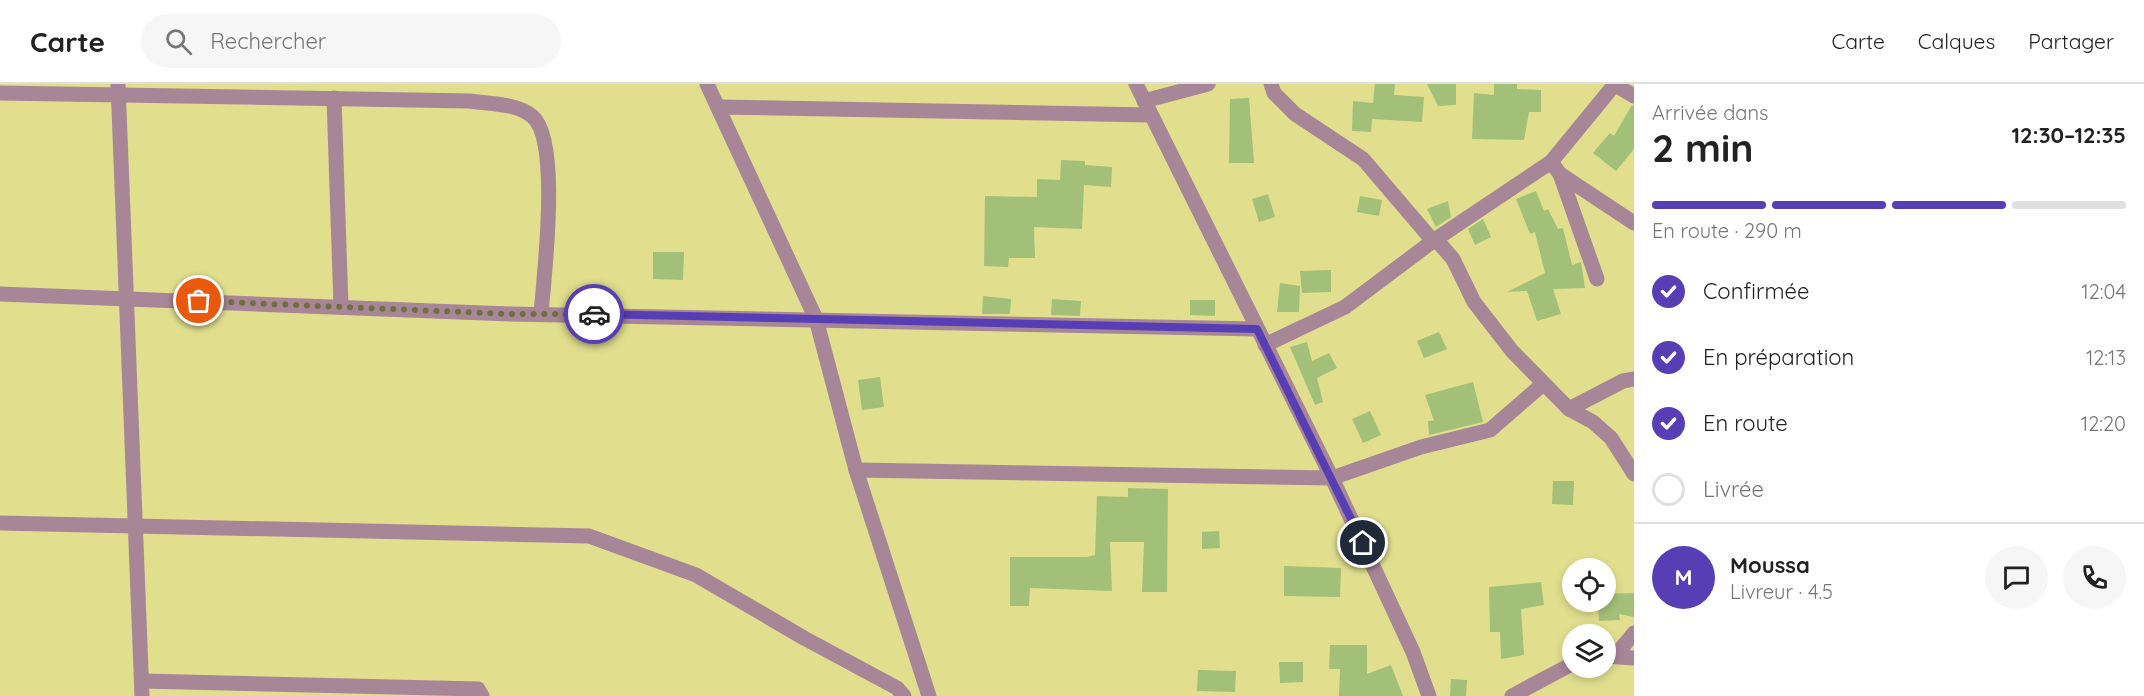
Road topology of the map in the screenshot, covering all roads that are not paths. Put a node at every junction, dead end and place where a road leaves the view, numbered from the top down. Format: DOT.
graph roads {
  1 [pos="707,84"];
  2 [pos="1136,84"];
  3 [pos="1208,84"];
  4 [pos="1271,84"];
  5 [pos="1615,84"];
  6 [pos="118,89"];
  7 [pos="312,91"];
  8 [pos="0,93"];
  9 [pos="1634,95"];
  10 [pos="334,98"];
  11 [pos="718,106"];
  12 [pos="1147,108"];
  13 [pos="1555,168"];
  14 [pos="1634,223"];
  15 [pos="1433,241"];
  16 [pos="1597,279"];
  17 [pos="0,294"];
  18 [pos="129,299"];
  19 [pos="341,307"];
  20 [pos="541,314"];
  21 [pos="816,319"];
  22 [pos="1257,329"];
  23 [pos="1265,345"];
  24 [pos="1634,379"];
  25 [pos="1543,384"];
  26 [pos="1569,409"];
  27 [pos="856,470"];
  28 [pos="1634,474"];
  29 [pos="1332,478"];
  30 [pos="0,523"];
  31 [pos="134,526"];
  32 [pos="1634,633"];
  33 [pos="1616,650"];
  34 [pos="1616,656"];
  35 [pos="1634,657"];
  36 [pos="1562,669"];
  37 [pos="142,688"];
  38 [pos="482,696"];
  39 [pos="904,696"];
  40 [pos="929,696"];
  41 [pos="1429,696"];
  42 [pos="1512,696"];
  1 -- 11 [label="street"];
  2 -- 12 [label="street"];
  3 -- 12 [label="street"];
  4 -- 15 [label="street"];
  5 -- 9 [label="street"];
  5 -- 13 [label="street"];
  6 -- 7 [label="street"];
  6 -- 8 [label="street"];
  6 -- 18 [label="street"];
  7 -- 10 [label="street"];
  10 -- 19 [label="street"];
  10 -- 20 [label="street"];
  11 -- 12 [label="street"];
  11 -- 21 [label="street"];
  12 -- 22 [label="street"];
  13 -- 14 [label="street"];
  13 -- 15 [label="street"];
  13 -- 16 [label="street"];
  15 -- 23 [label="street"];
  15 -- 25 [label="street"];
  17 -- 18 [label="street"];
  18 -- 19 [label="street"];
  18 -- 31 [label="street"];
  19 -- 20 [label="street"];
  20 -- 21 [label="street"];
  21 -- 22 [label="street"];
  21 -- 27 [label="street"];
  22 -- 23 [label="street"];
  23 -- 29 [label="street"];
  24 -- 26 [label="street"];
  25 -- 26 [label="street"];
  25 -- 29 [label="street"];
  26 -- 28 [label="street"];
  27 -- 29 [label="street"];
  27 -- 40 [label="street"];
  29 -- 41 [label="street"];
  30 -- 31 [label="street"];
  31 -- 37 [label="street"];
  31 -- 39 [label="street"];
  32 -- 33 [label="street"];
  34 -- 35 [label="street"];
  36 -- 42 [label="street"];
  37 -- 38 [label="street"];
}
